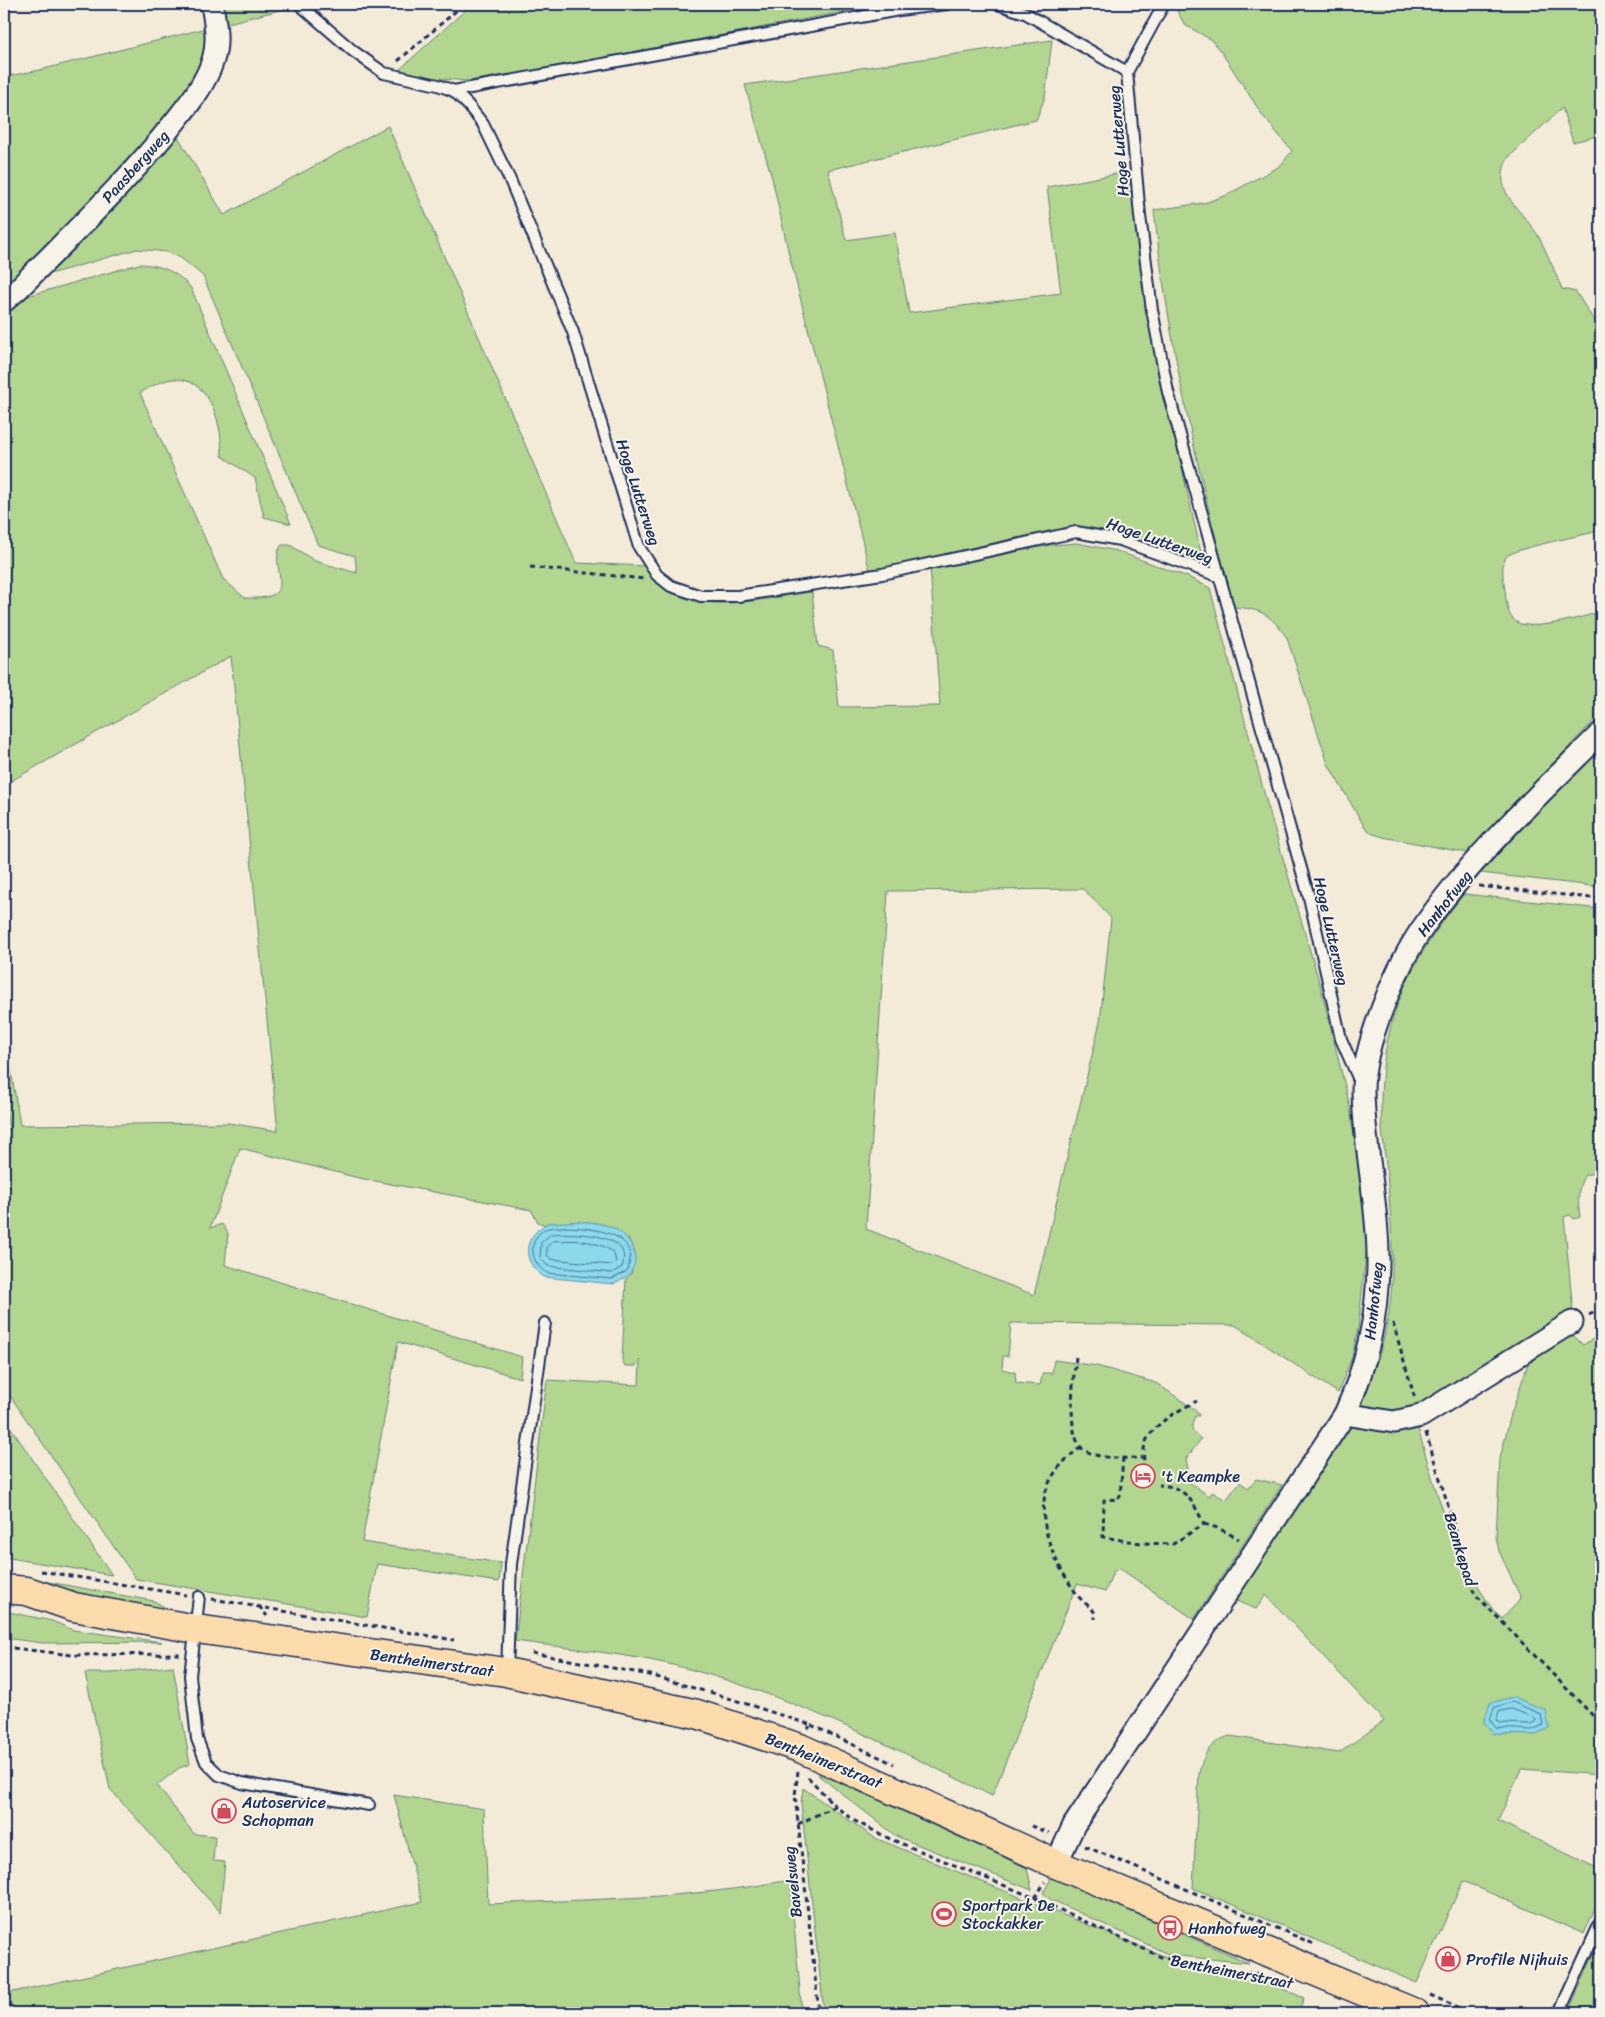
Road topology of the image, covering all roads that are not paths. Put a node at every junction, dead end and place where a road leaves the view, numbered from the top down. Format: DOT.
graph roads {
  1 [pos="212,4"];
  2 [pos="299,4"];
  3 [pos="948,4"];
  4 [pos="998,4"];
  5 [pos="1164,4"];
  6 [pos="1127,72"];
  7 [pos="454,91"];
  8 [pos="4,301"];
  9 [pos="1218,576"];
  10 [pos="1601,733"];
  11 [pos="1363,1090"];
  12 [pos="1572,1322"];
  13 [pos="545,1323"];
  14 [pos="1346,1414"];
  15 [pos="4,1589"];
  16 [pos="199,1597"];
  17 [pos="4,1606"];
  18 [pos="193,1641"];
  19 [pos="506,1672"];
  20 [pos="369,1805"];
  21 [pos="1062,1851"];
  22 [pos="1601,1921"];
  23 [pos="1418,2002"];
  24 [pos="1559,2013"];
  1 -- 8 [label="street, Paasbergweg"];
  2 -- 7 [label="lane, Hoge Lutterweg"];
  3 -- 7 [label="lane"];
  4 -- 6 [label="lane"];
  5 -- 6 [label="lane, Hoge Lutterweg"];
  6 -- 9 [label="lane, Hoge Lutterweg"];
  7 -- 9 [label="lane, Hoge Lutterweg"];
  9 -- 11 [label="lane, Hoge Lutterweg"];
  10 -- 11 [label="street, Hanhofweg"];
  11 -- 14 [label="street, Hanhofweg"];
  12 -- 14 [label="street"];
  13 -- 19 [label="lane"];
  14 -- 21 [label="street, Hanhofweg"];
  15 -- 18 [label="main road, Bentheimerstraat"];
  16 -- 18 [label="lane"];
  17 -- 18 [label="main road, Bentheimerstraat"];
  18 -- 19 [label="main road, Bentheimerstraat"];
  18 -- 20 [label="lane"];
  19 -- 21 [label="main road, Bentheimerstraat"];
  21 -- 23 [label="main road, Bentheimerstraat"];
  22 -- 24 [label="lane"];
}
